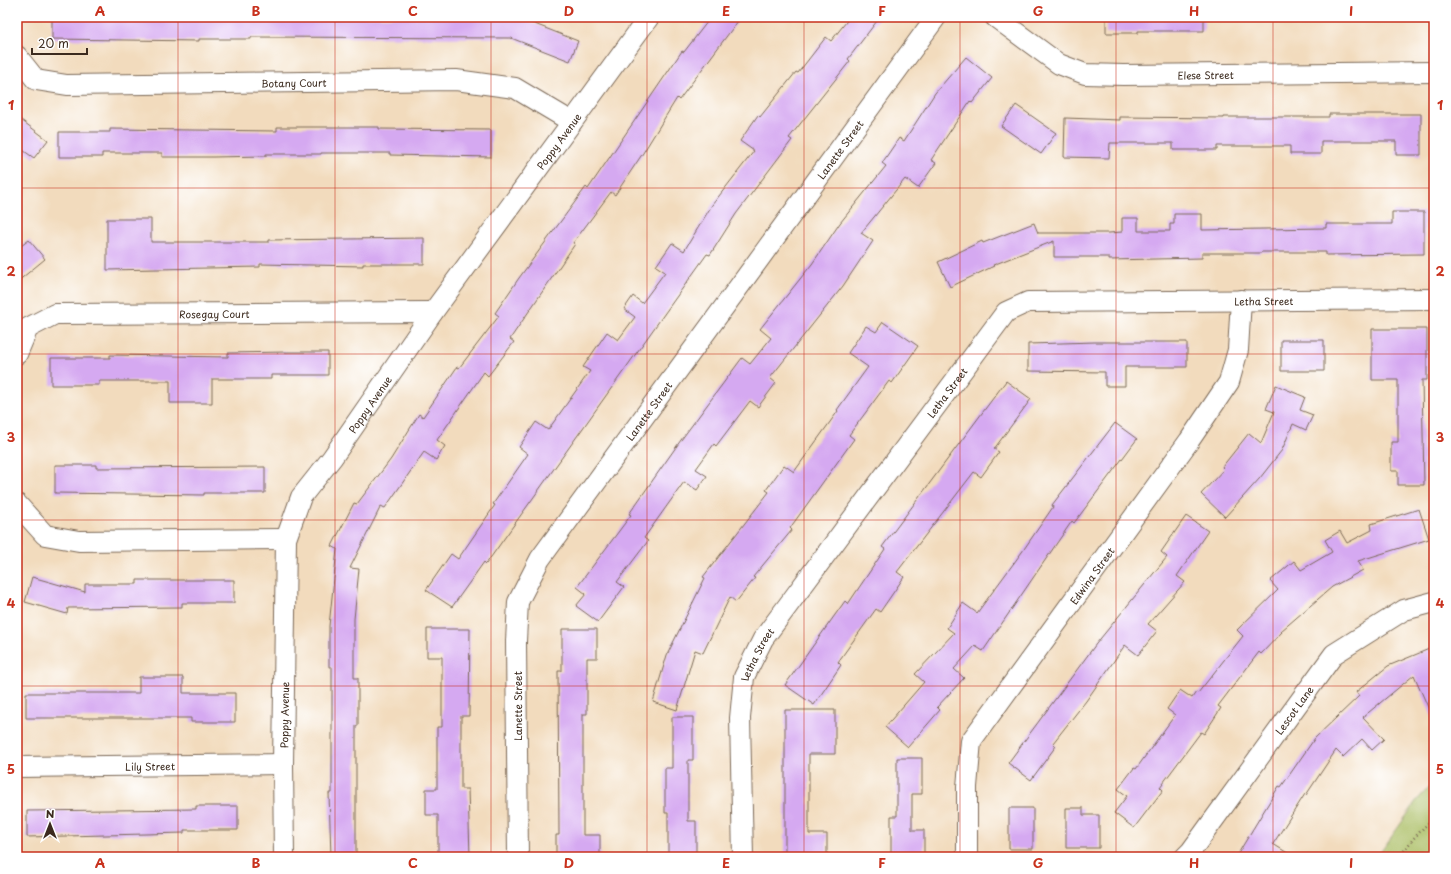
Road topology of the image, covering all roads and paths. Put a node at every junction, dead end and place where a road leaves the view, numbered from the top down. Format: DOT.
graph roads {
  1 [pos="649,17"];
  2 [pos="936,17"];
  3 [pos="995,17"];
  4 [pos="17,56"];
  5 [pos="1434,72"];
  6 [pos="572,122"];
  7 [pos="1434,299"];
  8 [pos="1241,300"];
  9 [pos="433,312"];
  10 [pos="17,354"];
  11 [pos="17,504"];
  12 [pos="286,539"];
  13 [pos="1434,602"];
  14 [pos="283,764"];
  15 [pos="17,767"];
  16 [pos="1434,817"];
  17 [pos="284,857"];
  18 [pos="518,857"];
  19 [pos="743,857"];
  20 [pos="967,857"];
  21 [pos="1185,857"];
  22 [pos="1399,857"];
  1 -- 6 [label="street, Poppy Avenue"];
  2 -- 18 [label="street, Lanette Street"];
  3 -- 5 [label="street, Elese Street"];
  4 -- 6 [label="street, Botany Court"];
  6 -- 9 [label="street, Poppy Avenue"];
  7 -- 8 [label="street, Letha Street"];
  8 -- 19 [label="street, Letha Street"];
  8 -- 20 [label="street, Edwina Street"];
  9 -- 10 [label="street, Rosegay Court"];
  9 -- 12 [label="street, Poppy Avenue"];
  11 -- 12 [label="street"];
  12 -- 14 [label="street, Poppy Avenue"];
  13 -- 21 [label="street, Lescot Lane"];
  14 -- 15 [label="street, Lily Street"];
  14 -- 17 [label="street, Poppy Avenue"];
  16 -- 22 [label="path"];
}
